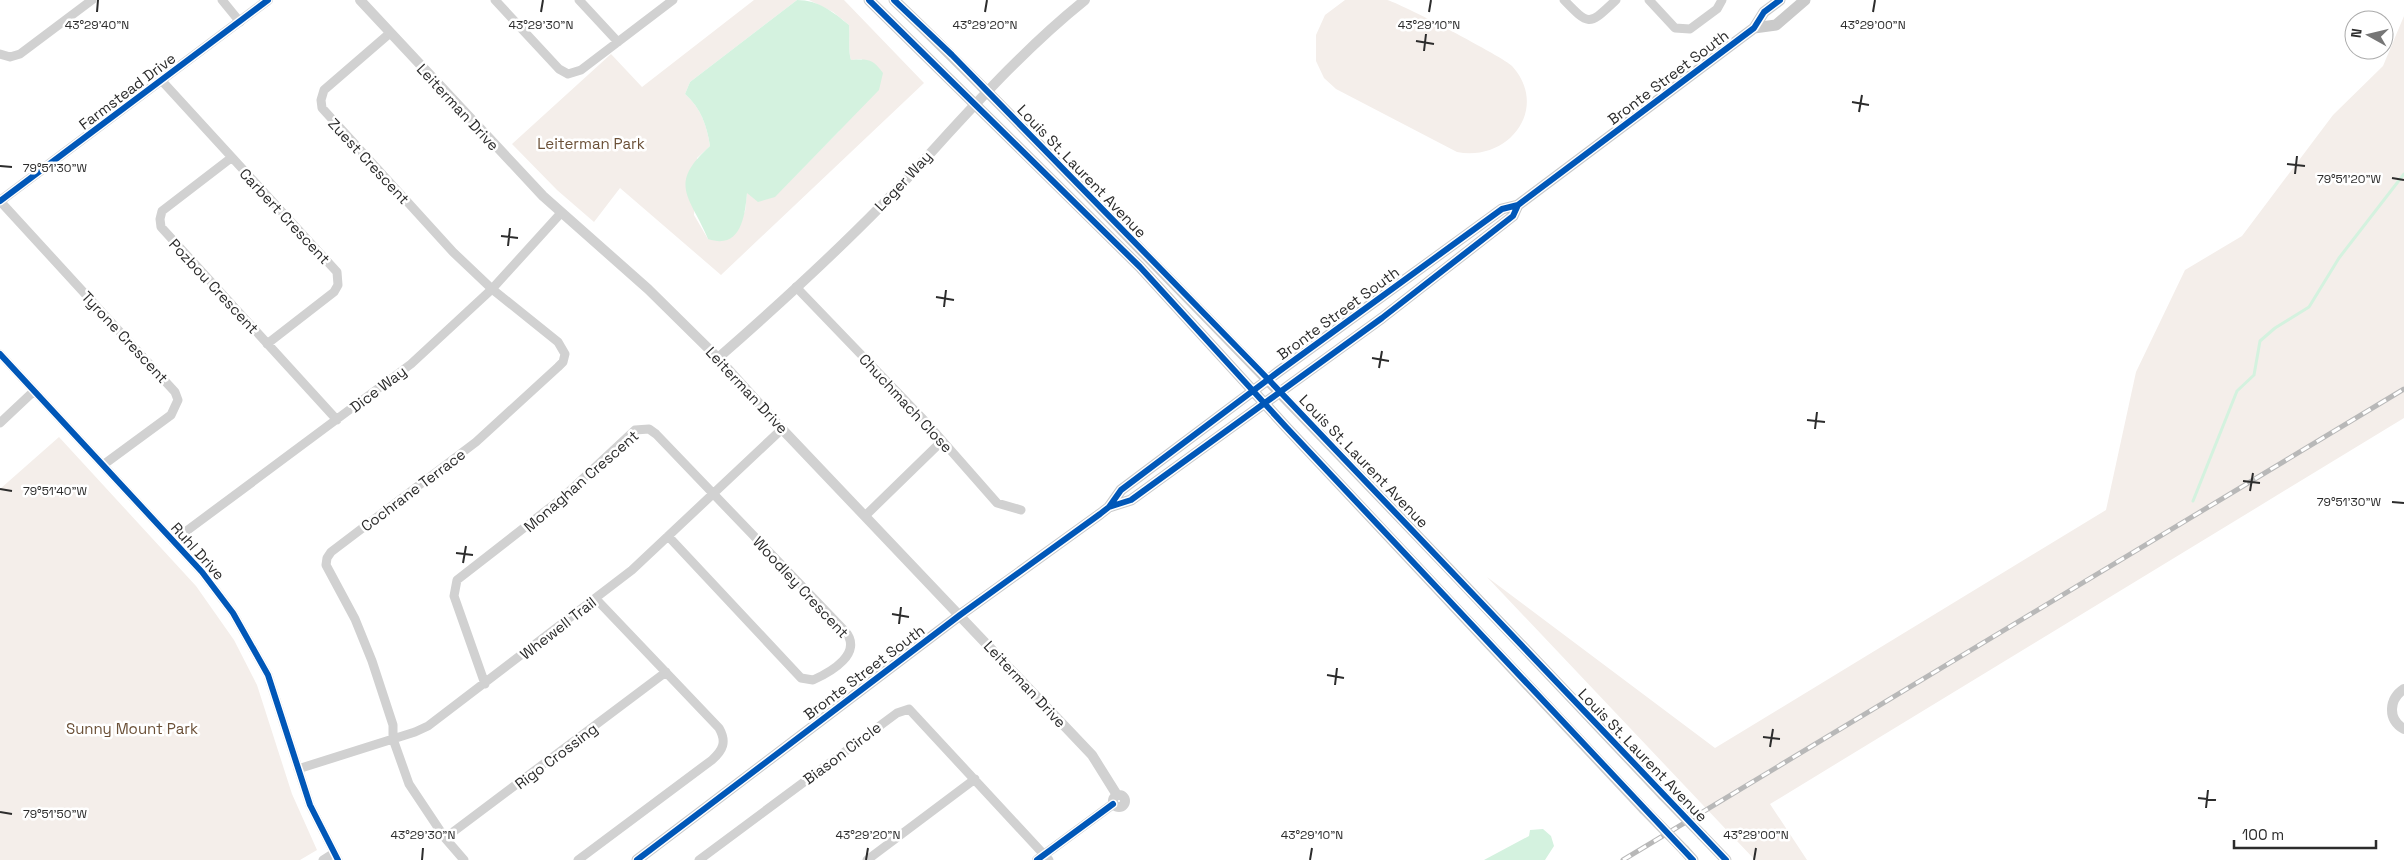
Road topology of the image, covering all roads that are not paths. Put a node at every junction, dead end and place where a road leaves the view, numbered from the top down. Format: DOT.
graph roads {
  1 [pos="92,0"];
  2 [pos="222,0"];
  3 [pos="268,0"];
  4 [pos="360,0"];
  5 [pos="495,0"];
  6 [pos="579,0"];
  7 [pos="673,0"];
  8 [pos="869,0"];
  9 [pos="894,0"];
  10 [pos="1085,0"];
  11 [pos="1564,0"];
  12 [pos="1616,0"];
  13 [pos="1649,0"];
  14 [pos="1722,0"];
  15 [pos="1780,0"];
  16 [pos="1805,0"];
  17 [pos="240,22"];
  18 [pos="1754,28"];
  19 [pos="390,33"];
  20 [pos="618,42"];
  21 [pos="0,54"];
  22 [pos="162,81"];
  23 [pos="987,92"];
  24 [pos="976,104"];
  25 [pos="231,158"];
  26 [pos="0,201"];
  27 [pos="1518,205"];
  28 [pos="561,213"];
  29 [pos="796,287"];
  30 [pos="492,289"];
  31 [pos="268,344"];
  32 [pos="0,354"];
  33 [pos="718,358"];
  34 [pos="1269,380"];
  35 [pos="34,391"];
  36 [pos="1253,392"];
  37 [pos="1281,393"];
  38 [pos="1265,404"];
  39 [pos="337,420"];
  40 [pos="0,423"];
  41 [pos="782,428"];
  42 [pos="942,441"];
  43 [pos="103,465"];
  44 [pos="713,494"];
  45 [pos="1109,507"];
  46 [pos="1021,510"];
  47 [pos="866,515"];
  48 [pos="668,536"];
  49 [pos="173,542"];
  50 [pos="596,599"];
  51 [pos="960,615"];
  52 [pos="666,672"];
  53 [pos="485,684"];
  54 [pos="2404,690"];
  55 [pos="2404,729"];
  56 [pos="393,739"];
  57 [pos="298,769"];
  58 [pos="975,779"];
  59 [pos="445,838"];
  60 [pos="336,857"];
  61 [pos="1044,858"];
  62 [pos="322,860"];
  63 [pos="464,860"];
  64 [pos="578,860"];
  65 [pos="637,860"];
  66 [pos="699,860"];
  67 [pos="867,860"];
  68 [pos="1693,860"];
  69 [pos="1726,860"];
  1 -- 21 [label="street"];
  2 -- 17 [label="street"];
  3 -- 17 [label="street, Farmstead Drive"];
  4 -- 19 [label="street, Leiterman Drive"];
  5 -- 20 [label="street"];
  6 -- 20 [label="street"];
  7 -- 20 [label="street"];
  8 -- 24 [label="main road, Louis St. Laurent Avenue"];
  9 -- 23 [label="main road, Louis St. Laurent Avenue"];
  10 -- 23 [label="street, Leger Way"];
  11 -- 12 [label="street"];
  13 -- 14 [label="street"];
  15 -- 18 [label="main road, Bronte Street South"];
  16 -- 18 [label="main road, Bronte Street South"];
  17 -- 22 [label="street, Farmstead Drive"];
  18 -- 27 [label="main road, Bronte Street South"];
  19 -- 28 [label="street, Leiterman Drive"];
  19 -- 30 [label="street, Zuest Crescent"];
  22 -- 25 [label="street, Carbert Crescent"];
  22 -- 26 [label="street, Farmstead Drive"];
  23 -- 24 [label="street, Leger Way"];
  23 -- 34 [label="main road, Louis St. Laurent Avenue"];
  24 -- 29 [label="street, Leger Way"];
  24 -- 36 [label="main road, Louis St. Laurent Avenue"];
  25 -- 31 [label="street, Carbert Crescent"];
  25 -- 31 [label="street, Pozbou Crescent"];
  26 -- 43 [label="street, Tyrone Crescent"];
  27 -- 34 [label="main road, Bronte Street South"];
  27 -- 37 [label="main road, Bronte Street South"];
  28 -- 30 [label="street, Dice Way"];
  28 -- 33 [label="street, Leiterman Drive"];
  29 -- 33 [label="street, Leger Way"];
  29 -- 42 [label="street, Chuchmach Close"];
  30 -- 39 [label="street, Dice Way"];
  30 -- 56 [label="street, Cochrane Terrace"];
  31 -- 39 [label="street, Pozbou Crescent"];
  32 -- 35 [label="street, Ruhl Drive"];
  33 -- 41 [label="street, Leiterman Drive"];
  34 -- 36 [label="main road, Bronte Street South"];
  34 -- 37 [label="main road, Louis St. Laurent Avenue"];
  35 -- 40 [label="street"];
  35 -- 43 [label="street, Ruhl Drive"];
  36 -- 38 [label="main road, Louis St. Laurent Avenue"];
  36 -- 45 [label="main road, Bronte Street South"];
  37 -- 38 [label="main road, Bronte Street South"];
  37 -- 69 [label="main road, Louis St. Laurent Avenue, bridge"];
  38 -- 45 [label="main road, Bronte Street South"];
  38 -- 68 [label="main road, Louis St. Laurent Avenue, bridge"];
  39 -- 49 [label="street, Dice Way"];
  41 -- 44 [label="street, Whewell Trail"];
  41 -- 47 [label="street, Leiterman Drive"];
  42 -- 46 [label="street, Chuchmach Close"];
  42 -- 47 [label="street"];
  43 -- 49 [label="street, Ruhl Drive"];
  44 -- 48 [label="street, Whewell Trail"];
  44 -- 48 [label="street, Woodley Crescent"];
  44 -- 53 [label="street, Monaghan Crescent"];
  45 -- 51 [label="main road, Bronte Street South"];
  47 -- 51 [label="street, Leiterman Drive"];
  48 -- 50 [label="street, Whewell Trail"];
  49 -- 57 [label="street, Ruhl Drive"];
  50 -- 52 [label="street"];
  50 -- 53 [label="street, Whewell Trail"];
  51 -- 61 [label="street, Leiterman Drive"];
  51 -- 65 [label="main road, Bronte Street South"];
  52 -- 59 [label="street, Rigo Crossing"];
  52 -- 64 [label="street"];
  53 -- 56 [label="street, Whewell Trail"];
  54 -- 55 [label="street"];
  56 -- 57 [label="street, Whewell Trail"];
  56 -- 59 [label="street"];
  57 -- 60 [label="street, Ruhl Drive"];
  58 -- 61 [label="street, Biason Circle"];
  58 -- 66 [label="street, Biason Circle"];
  58 -- 67 [label="street"];
  59 -- 63 [label="street"];
  60 -- 62 [label="street"];
}
